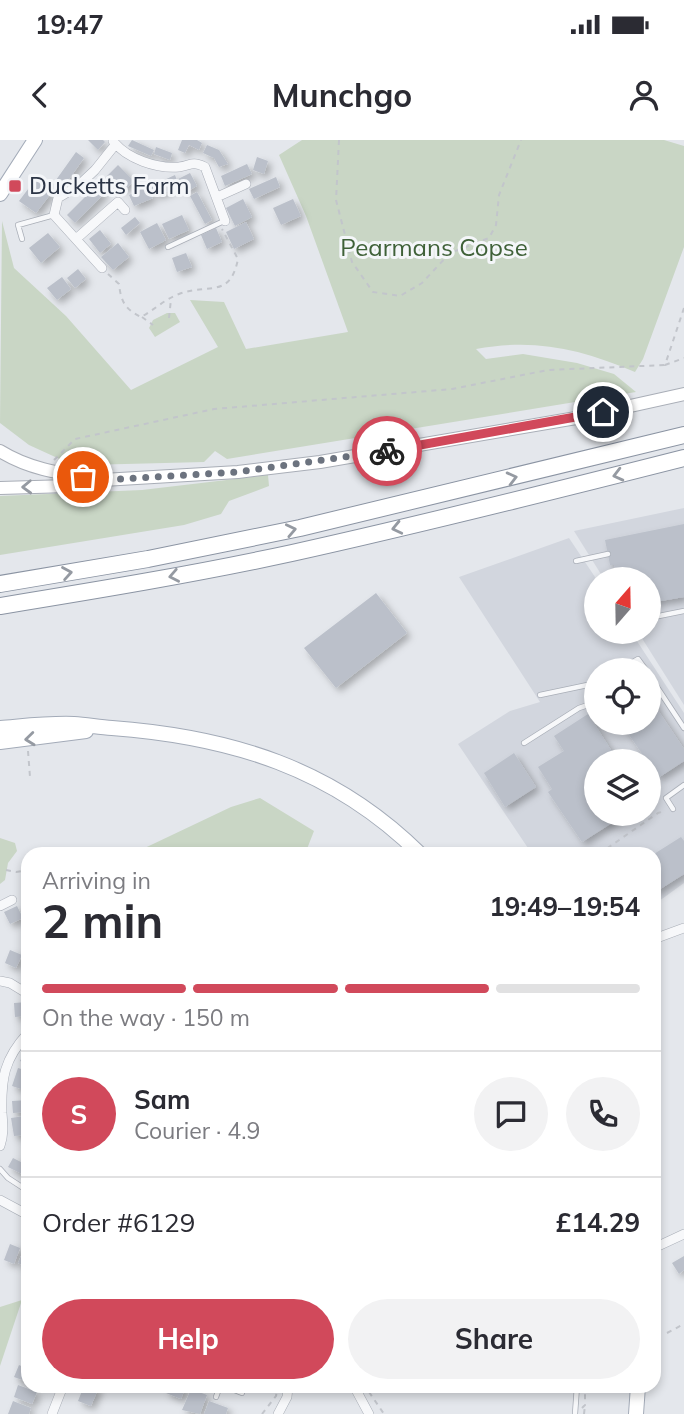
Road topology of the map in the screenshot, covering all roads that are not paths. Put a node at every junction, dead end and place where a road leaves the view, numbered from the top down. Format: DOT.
graph roads {
  1 [pos="35,140"];
  2 [pos="114,142"];
  3 [pos="246,184"];
  4 [pos="0,194"];
  5 [pos="217,197"];
  6 [pos="125,210"];
  7 [pos="54,215"];
  8 [pos="225,221"];
  9 [pos="22,239"];
  10 [pos="76,239"];
  11 [pos="168,247"];
  12 [pos="102,268"];
  13 [pos="684,394"];
  14 [pos="684,435"];
  15 [pos="0,451"];
  16 [pos="684,458"];
  17 [pos="103,480"];
  18 [pos="0,488"];
  19 [pos="608,554"];
  20 [pos="576,561"];
  21 [pos="0,584"];
  22 [pos="0,606"];
  23 [pos="684,611"];
  24 [pos="662,615"];
  25 [pos="584,686"];
  26 [pos="661,693"];
  27 [pos="540,695"];
  28 [pos="584,706"];
  29 [pos="0,728"];
  30 [pos="108,728"];
  31 [pos="684,728"];
  32 [pos="0,742"];
  33 [pos="524,743"];
  34 [pos="684,785"];
  35 [pos="673,809"];
  36 [pos="412,847"];
  37 [pos="12,900"];
  38 [pos="0,906"];
  39 [pos="684,928"];
  40 [pos="661,936"];
  41 [pos="0,981"];
  42 [pos="21,990"];
  43 [pos="21,1040"];
  44 [pos="0,1146"];
  45 [pos="0,1169"];
  46 [pos="21,1186"];
  47 [pos="0,1200"];
  48 [pos="21,1211"];
  49 [pos="684,1234"];
  50 [pos="661,1245"];
  51 [pos="60,1393"];
  52 [pos="218,1393"];
  53 [pos="287,1393"];
  54 [pos="358,1393"];
  55 [pos="576,1393"];
  56 [pos="638,1393"];
  57 [pos="216,1397"];
  58 [pos="52,1414"];
  59 [pos="278,1414"];
  60 [pos="369,1414"];
  61 [pos="575,1414"];
  62 [pos="636,1414"];
  1 -- 4 [label="main road"];
  2 -- 5 [label="street"];
  2 -- 7 [label="street"];
  3 -- 5 [label="street"];
  5 -- 8 [label="street"];
  6 -- 10 [label="street"];
  7 -- 9 [label="lane"];
  7 -- 10 [label="street"];
  8 -- 11 [label="lane"];
  10 -- 12 [label="street"];
  13 -- 17 [label="main road"];
  21 -- 14 [label="highway, one-way"];
  15 -- 17 [label="main road"];
  16 -- 22 [label="highway, one-way"];
  17 -- 18 [label="main road, one-way"];
  19 -- 20 [label="lane"];
  23 -- 24 [label="lane"];
  25 -- 27 [label="lane"];
  26 -- 31 [label="lane"];
  28 -- 33 [label="lane"];
  29 -- 30 [label="main road"];
  30 -- 32 [label="main road, one-way"];
  30 -- 36 [label="main road"];
  34 -- 35 [label="lane"];
  37 -- 38 [label="street"];
  39 -- 40 [label="street"];
  41 -- 42 [label="street"];
  43 -- 44 [label="street"];
  45 -- 46 [label="lane"];
  47 -- 48 [label="street"];
  49 -- 50 [label="street"];
  51 -- 58 [label="street"];
  52 -- 57 [label="lane"];
  53 -- 59 [label="street"];
  54 -- 60 [label="street"];
  55 -- 61 [label="lane"];
  56 -- 62 [label="main road"];
}
